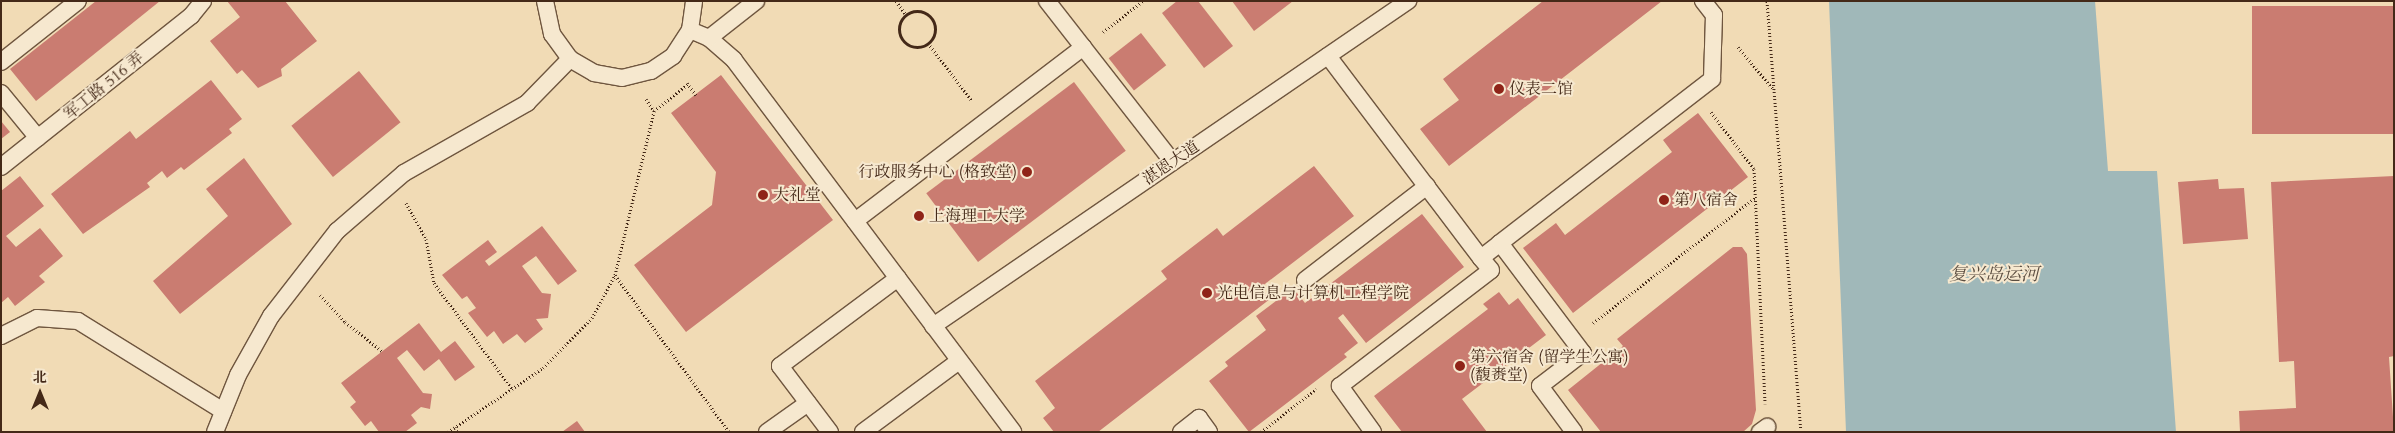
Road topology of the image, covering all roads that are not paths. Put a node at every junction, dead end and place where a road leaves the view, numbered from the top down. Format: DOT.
graph roads {
  1 [pos="78,1"];
  2 [pos="203,1"];
  3 [pos="545,1"];
  4 [pos="694,1"];
  5 [pos="756,1"];
  6 [pos="1047,1"];
  7 [pos="1408,1"];
  8 [pos="1703,1"];
  9 [pos="690,30"];
  10 [pos="709,38"];
  11 [pos="1083,47"];
  12 [pos="1328,56"];
  13 [pos="570,59"];
  14 [pos="1,62"];
  15 [pos="1,93"];
  16 [pos="38,138"];
  17 [pos="1173,162"];
  18 [pos="1,167"];
  19 [pos="1427,186"];
  20 [pos="855,221"];
  21 [pos="1500,243"];
  22 [pos="1481,258"];
  23 [pos="898,278"];
  24 [pos="1306,280"];
  25 [pos="933,326"];
  26 [pos="1,336"];
  27 [pos="959,360"];
  28 [pos="808,404"];
  29 [pos="222,411"];
  30 [pos="216,432"];
  31 [pos="767,432"];
  32 [pos="830,432"];
  33 [pos="863,432"];
  34 [pos="1013,432"];
  35 [pos="1181,432"];
  36 [pos="1209,432"];
  37 [pos="1373,432"];
  38 [pos="1574,432"];
  1 -- 14 [label="lane"];
  2 -- 16 [label="lane, 军工路 516 弄"];
  3 -- 13 [label="lane"];
  4 -- 9 [label="lane"];
  5 -- 10 [label="lane"];
  6 -- 11 [label="lane"];
  7 -- 12 [label="lane, 湛恩大道"];
  8 -- 21 [label="lane"];
  9 -- 10 [label="lane"];
  9 -- 13 [label="lane"];
  10 -- 20 [label="lane"];
  11 -- 17 [label="lane"];
  11 -- 20 [label="lane"];
  12 -- 17 [label="lane, 湛恩大道"];
  12 -- 19 [label="lane"];
  13 -- 29 [label="lane"];
  15 -- 16 [label="lane"];
  16 -- 18 [label="lane, 军工路 516 弄"];
  17 -- 25 [label="lane, 湛恩大道"];
  19 -- 22 [label="lane"];
  19 -- 24 [label="lane"];
  20 -- 23 [label="lane"];
  21 -- 22 [label="lane"];
  21 -- 38 [label="lane"];
  22 -- 37 [label="lane"];
  23 -- 25 [label="lane"];
  23 -- 28 [label="lane"];
  25 -- 27 [label="lane"];
  26 -- 29 [label="lane"];
  27 -- 33 [label="lane"];
  27 -- 34 [label="lane"];
  28 -- 31 [label="lane"];
  28 -- 32 [label="lane"];
  29 -- 30 [label="lane"];
  35 -- 36 [label="lane"];
}
